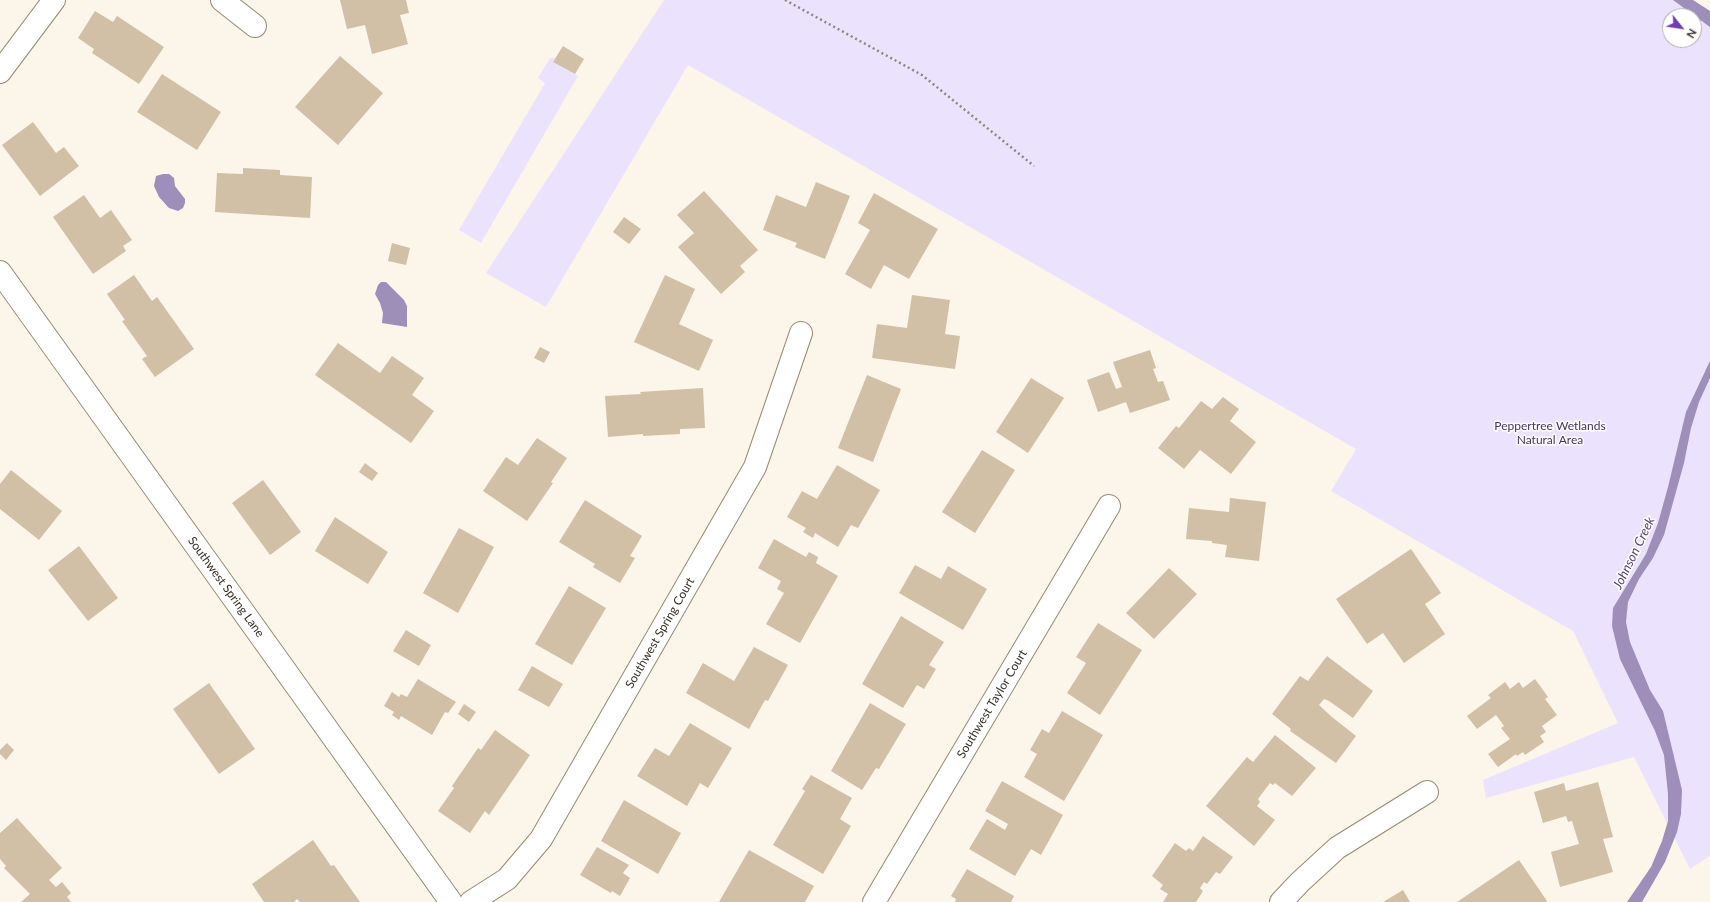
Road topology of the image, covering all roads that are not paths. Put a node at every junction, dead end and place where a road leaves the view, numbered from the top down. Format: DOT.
graph roads {
  1 [pos="54,0"];
  2 [pos="222,0"];
  3 [pos="255,26"];
  4 [pos="0,72"];
  5 [pos="0,272"];
  6 [pos="801,333"];
  7 [pos="1109,506"];
  8 [pos="1427,792"];
  9 [pos="451,902"];
  10 [pos="471,902"];
  11 [pos="874,902"];
  12 [pos="1281,902"];
  1 -- 4 [label="street"];
  2 -- 3 [label="street"];
  5 -- 9 [label="street, Southwest Spring Lane"];
  6 -- 10 [label="street, Southwest Spring Court"];
  7 -- 11 [label="street, Southwest Taylor Court"];
  8 -- 12 [label="street"];
}
